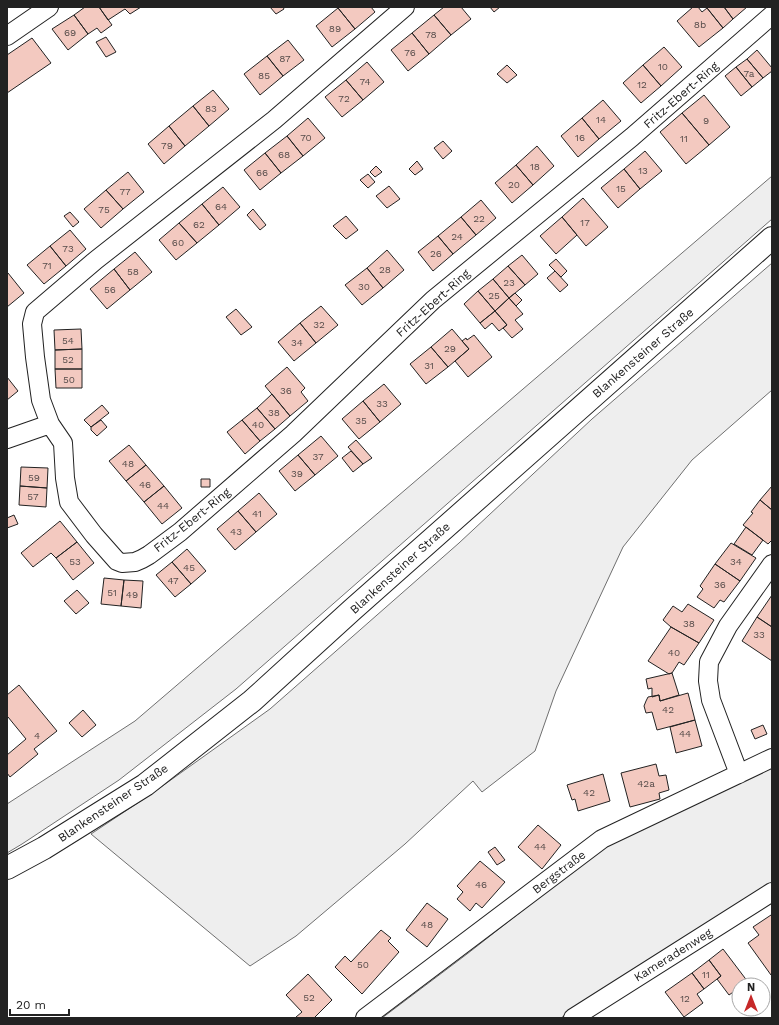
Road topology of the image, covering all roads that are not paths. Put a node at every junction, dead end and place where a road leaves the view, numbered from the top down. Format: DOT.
graph roads {
  1 [pos="48,7"];
  2 [pos="404,7"];
  3 [pos="772,15"];
  4 [pos="7,36"];
  5 [pos="772,238"];
  6 [pos="50,424"];
  7 [pos="7,439"];
  8 [pos="772,564"];
  9 [pos="772,758"];
  10 [pos="739,774"];
  11 [pos="7,868"];
  12 [pos="772,892"];
  13 [pos="365,1018"];
  14 [pos="574,1018"];
  1 -- 4 [label="street"];
  2 -- 6 [label="street, Fritz-Ebert-Ring"];
  3 -- 6 [label="street, Fritz-Ebert-Ring"];
  5 -- 11 [label="main road, Blankensteiner Straße"];
  6 -- 7 [label="street"];
  8 -- 10 [label="street"];
  9 -- 10 [label="street, Bergstraße"];
  10 -- 13 [label="street, Bergstraße"];
  12 -- 14 [label="street, Kameradenweg"];
}
